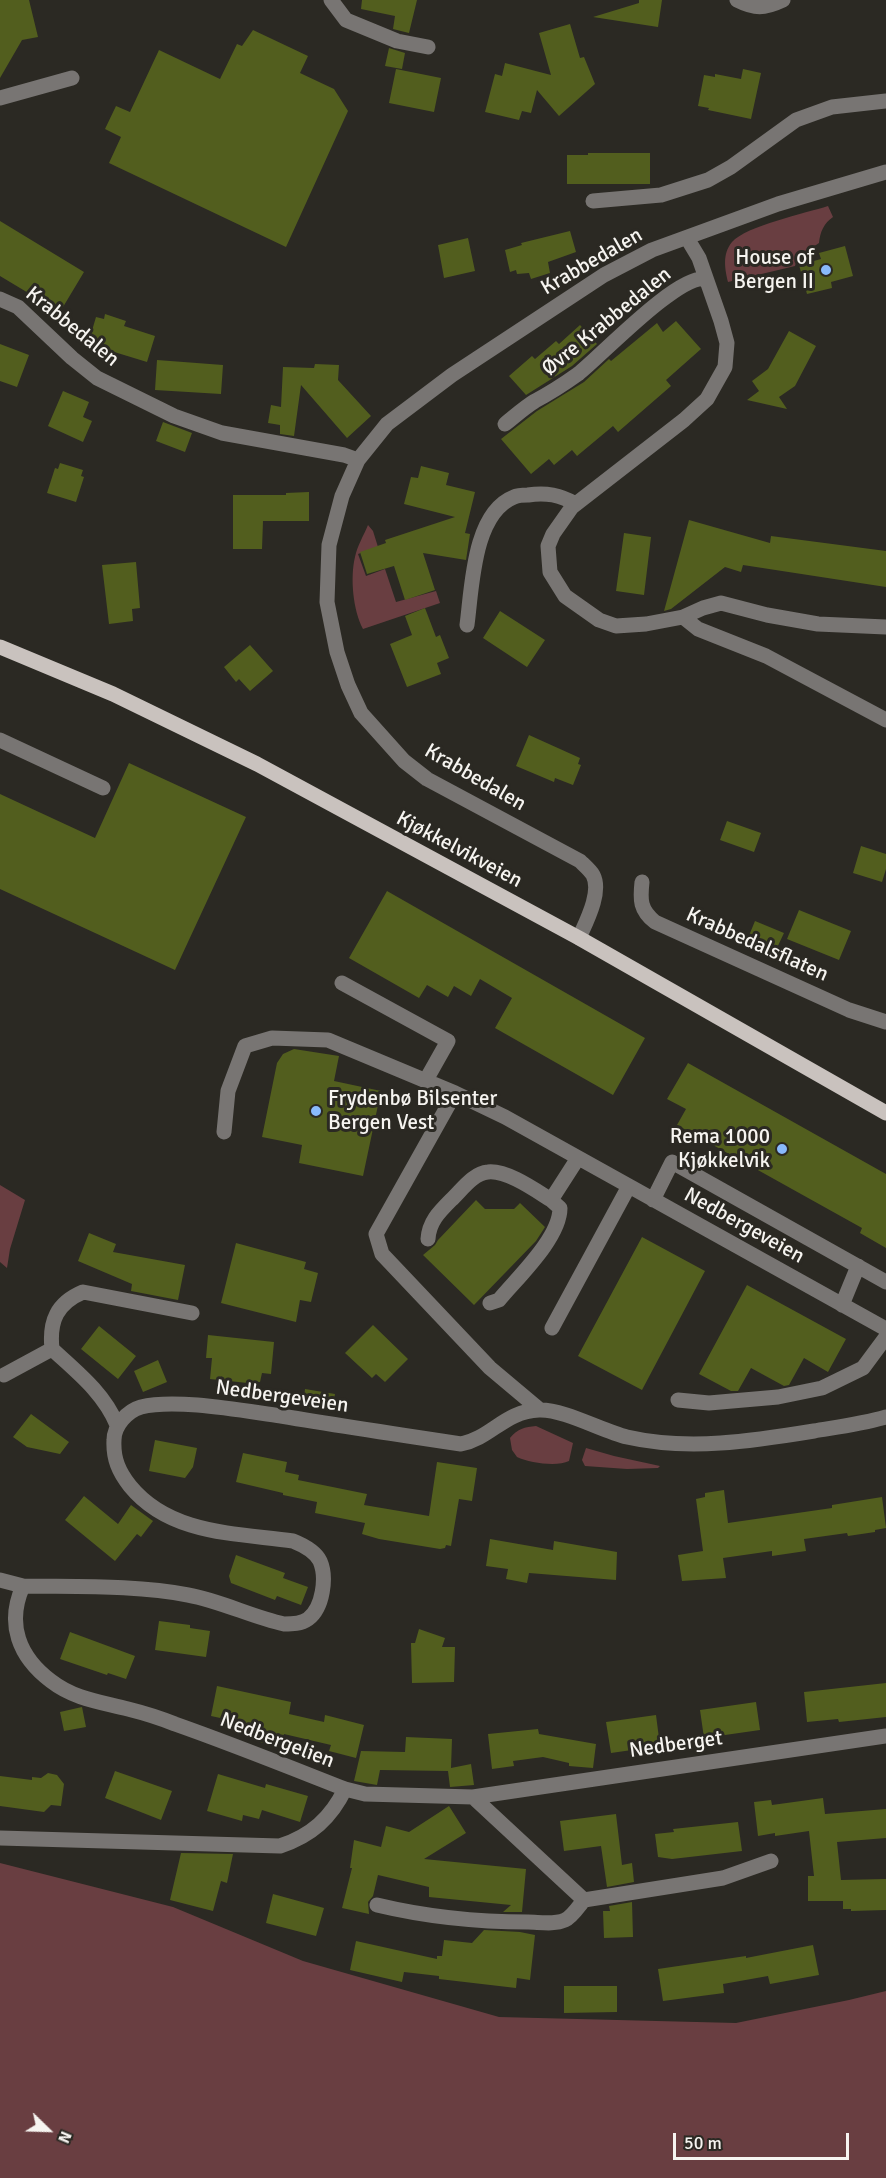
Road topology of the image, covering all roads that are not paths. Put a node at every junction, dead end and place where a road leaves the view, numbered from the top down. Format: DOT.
graph roads {
  1 [pos="331,0"];
  2 [pos="737,0"];
  3 [pos="783,0"];
  4 [pos="428,47"];
  5 [pos="72,78"];
  6 [pos="0,98"];
  7 [pos="886,101"];
  8 [pos="886,172"];
  9 [pos="593,201"];
  10 [pos="687,238"];
  11 [pos="706,279"];
  12 [pos="0,299"];
  13 [pos="505,424"];
  14 [pos="358,460"];
  15 [pos="576,504"];
  16 [pos="683,617"];
  17 [pos="467,625"];
  18 [pos="886,627"];
  19 [pos="0,647"];
  20 [pos="886,720"];
  21 [pos="0,740"];
  22 [pos="103,788"];
  23 [pos="642,882"];
  24 [pos="579,938"];
  25 [pos="342,983"];
  26 [pos="886,1022"];
  27 [pos="426,1080"];
  28 [pos="455,1092"];
  29 [pos="886,1113"];
  30 [pos="224,1132"];
  31 [pos="578,1158"];
  32 [pos="629,1186"];
  33 [pos="551,1200"];
  34 [pos="653,1200"];
  35 [pos="428,1239"];
  36 [pos="858,1266"];
  37 [pos="886,1282"];
  38 [pos="490,1302"];
  39 [pos="842,1305"];
  40 [pos="192,1313"];
  41 [pos="552,1328"];
  42 [pos="886,1329"];
  43 [pos="886,1337"];
  44 [pos="52,1349"];
  45 [pos="4,1375"];
  46 [pos="678,1401"];
  47 [pos="540,1410"];
  48 [pos="886,1417"];
  49 [pos="117,1425"];
  50 [pos="0,1581"];
  51 [pos="23,1586"];
  52 [pos="886,1736"];
  53 [pos="345,1789"];
  54 [pos="473,1797"];
  55 [pos="0,1838"];
  56 [pos="771,1861"];
  57 [pos="584,1900"];
  58 [pos="377,1905"];
  1 -- 4 [label="street"];
  2 -- 3 [label="street"];
  5 -- 6 [label="street"];
  7 -- 9 [label="street, Krabbedalen"];
  8 -- 10 [label="street, Krabbedalen"];
  10 -- 11 [label="street, Øvre Krabbedalen"];
  10 -- 14 [label="street, Krabbedalen"];
  11 -- 13 [label="street, Øvre Krabbedalen"];
  11 -- 15 [label="street, Øvre Krabbedalen"];
  12 -- 14 [label="street, Krabbedalen"];
  14 -- 24 [label="street, Krabbedalen"];
  15 -- 16 [label="street, Øvre Krabbedalen"];
  15 -- 17 [label="street"];
  16 -- 18 [label="street, Øvre Krabbedalen"];
  16 -- 20 [label="street"];
  19 -- 24 [label="main road, Kjøkkelvikveien"];
  21 -- 22 [label="street"];
  23 -- 26 [label="street, Krabbedalsflaten"];
  24 -- 29 [label="main road, Kjøkkelvikveien"];
  25 -- 27 [label="street"];
  27 -- 28 [label="street, Nedbergeveien"];
  27 -- 30 [label="street, Nedbergeveien"];
  28 -- 31 [label="street, Nedbergeveien"];
  28 -- 47 [label="street, Nedbergeveien"];
  31 -- 32 [label="street, Nedbergeveien"];
  31 -- 33 [label="street"];
  32 -- 34 [label="street, Nedbergeveien"];
  32 -- 41 [label="street"];
  33 -- 35 [label="street"];
  33 -- 38 [label="street"];
  34 -- 36 [label="street"];
  34 -- 39 [label="street, Nedbergeveien"];
  36 -- 37 [label="street"];
  36 -- 39 [label="street"];
  39 -- 42 [label="street, Nedbergeveien"];
  40 -- 44 [label="street"];
  43 -- 46 [label="street"];
  44 -- 45 [label="street"];
  44 -- 49 [label="street"];
  47 -- 48 [label="street, Nedbergeveien"];
  47 -- 49 [label="street, Nedbergeveien"];
  49 -- 51 [label="street"];
  50 -- 51 [label="street"];
  51 -- 53 [label="street, Nedbergelien"];
  52 -- 54 [label="street, Nedberget"];
  53 -- 54 [label="street, Nedberget"];
  53 -- 55 [label="street, Nedbergelien"];
  54 -- 57 [label="street"];
  56 -- 57 [label="street"];
  57 -- 58 [label="street"];
}
